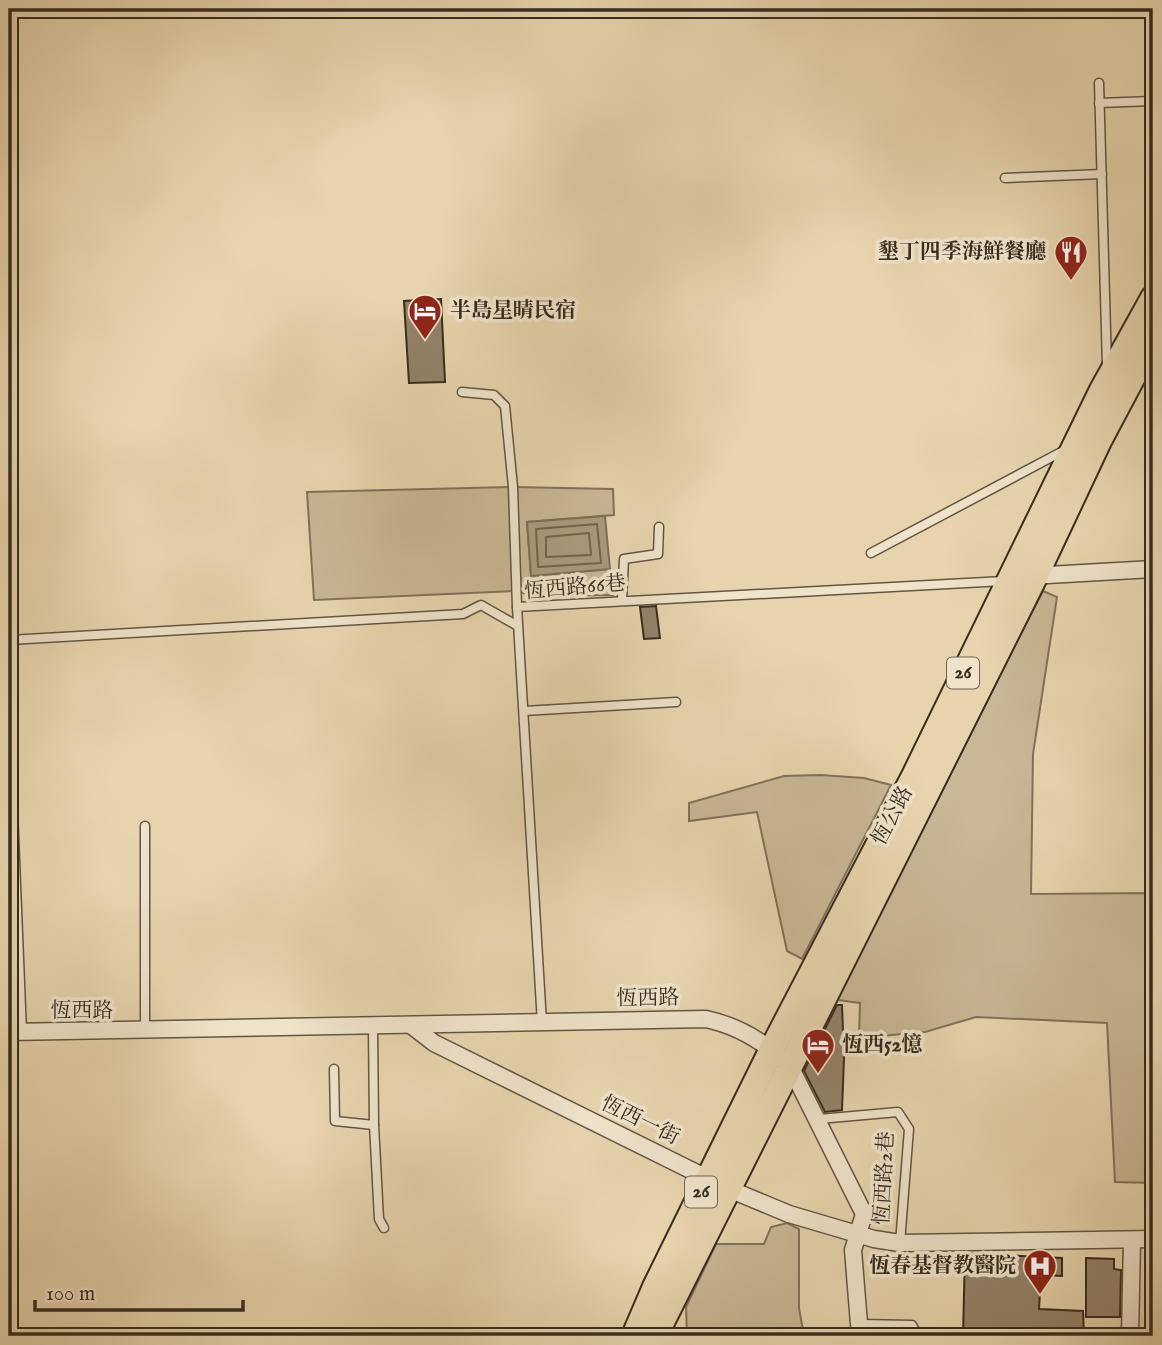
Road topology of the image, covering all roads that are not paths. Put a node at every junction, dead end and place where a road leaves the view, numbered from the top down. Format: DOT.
graph roads {
  1 [pos="1099,83"];
  2 [pos="1153,101"];
  3 [pos="1099,103"];
  4 [pos="1102,174"];
  5 [pos="1005,178"];
  6 [pos="1153,298"];
  7 [pos="1153,339"];
  8 [pos="1108,379"];
  9 [pos="462,393"];
  10 [pos="1074,445"];
  11 [pos="659,527"];
  12 [pos="871,553"];
  13 [pos="1153,569"];
  14 [pos="1036,575"];
  15 [pos="1007,581"];
  16 [pos="622,600"];
  17 [pos="517,607"];
  18 [pos="516,625"];
  19 [pos="9,640"];
  20 [pos="676,702"];
  21 [pos="524,711"];
  22 [pos="9,713"];
  23 [pos="145,826"];
  24 [pos="13,897"];
  25 [pos="542,1023"];
  26 [pos="412,1026"];
  27 [pos="373,1027"];
  28 [pos="16,1032"];
  29 [pos="145,1032"];
  30 [pos="772,1049"];
  31 [pos="790,1066"];
  32 [pos="334,1069"];
  33 [pos="819,1119"];
  34 [pos="373,1125"];
  35 [pos="718,1184"];
  36 [pos="384,1228"];
  37 [pos="858,1234"];
  38 [pos="1153,1239"];
  39 [pos="1132,1241"];
  40 [pos="900,1243"];
  41 [pos="860,1330"];
  42 [pos="634,1336"];
  43 [pos="655,1336"];
  44 [pos="918,1336"];
  45 [pos="1130,1336"];
  1 -- 3 [label="lane"];
  2 -- 3 [label="lane"];
  3 -- 4 [label="lane"];
  4 -- 5 [label="lane"];
  4 -- 8 [label="lane"];
  6 -- 8 [label="main road, 恆公路 / 26"];
  7 -- 14 [label="main road, 恆公路 / 26"];
  8 -- 10 [label="main road, 恆公路 / 26"];
  9 -- 17 [label="lane"];
  10 -- 12 [label="lane"];
  10 -- 15 [label="main road, 恆公路 / 26"];
  11 -- 16 [label="lane"];
  13 -- 14 [label="street"];
  14 -- 15 [label="street"];
  14 -- 31 [label="main road, 恆公路 / 26"];
  15 -- 16 [label="lane, 恆西路66巷"];
  15 -- 30 [label="main road, 恆公路 / 26"];
  16 -- 17 [label="lane, 恆西路66巷"];
  17 -- 18 [label="lane, 恆西路66巷"];
  18 -- 19 [label="lane"];
  18 -- 21 [label="lane, 恆西路66巷"];
  20 -- 21 [label="lane"];
  21 -- 25 [label="lane, 恆西路66巷"];
  22 -- 24 [label="lane"];
  23 -- 29 [label="lane"];
  24 -- 28 [label="lane"];
  25 -- 26 [label="street, 恆西路"];
  25 -- 30 [label="street, 恆西路"];
  26 -- 27 [label="street, 恆西路"];
  26 -- 35 [label="street, 恆西一街"];
  27 -- 29 [label="street, 恆西路"];
  27 -- 34 [label="lane"];
  28 -- 29 [label="street, 恆西路"];
  30 -- 31 [label="street, 恆西路"];
  30 -- 35 [label="main road, 恆公路 / 26"];
  31 -- 33 [label="street, 恆西路"];
  31 -- 35 [label="main road, 恆公路 / 26"];
  32 -- 34 [label="lane"];
  33 -- 37 [label="street, 恆西路"];
  33 -- 40 [label="lane, 恆西路2巷"];
  34 -- 36 [label="lane"];
  35 -- 37 [label="street, 恆西一街"];
  35 -- 42 [label="main road, 恆公路 / 26"];
  35 -- 43 [label="main road, 恆公路 / 26"];
  37 -- 40 [label="street"];
  37 -- 41 [label="street, 恆西路"];
  38 -- 39 [label="street"];
  39 -- 40 [label="street"];
  39 -- 45 [label="street"];
  41 -- 44 [label="lane"];
}
